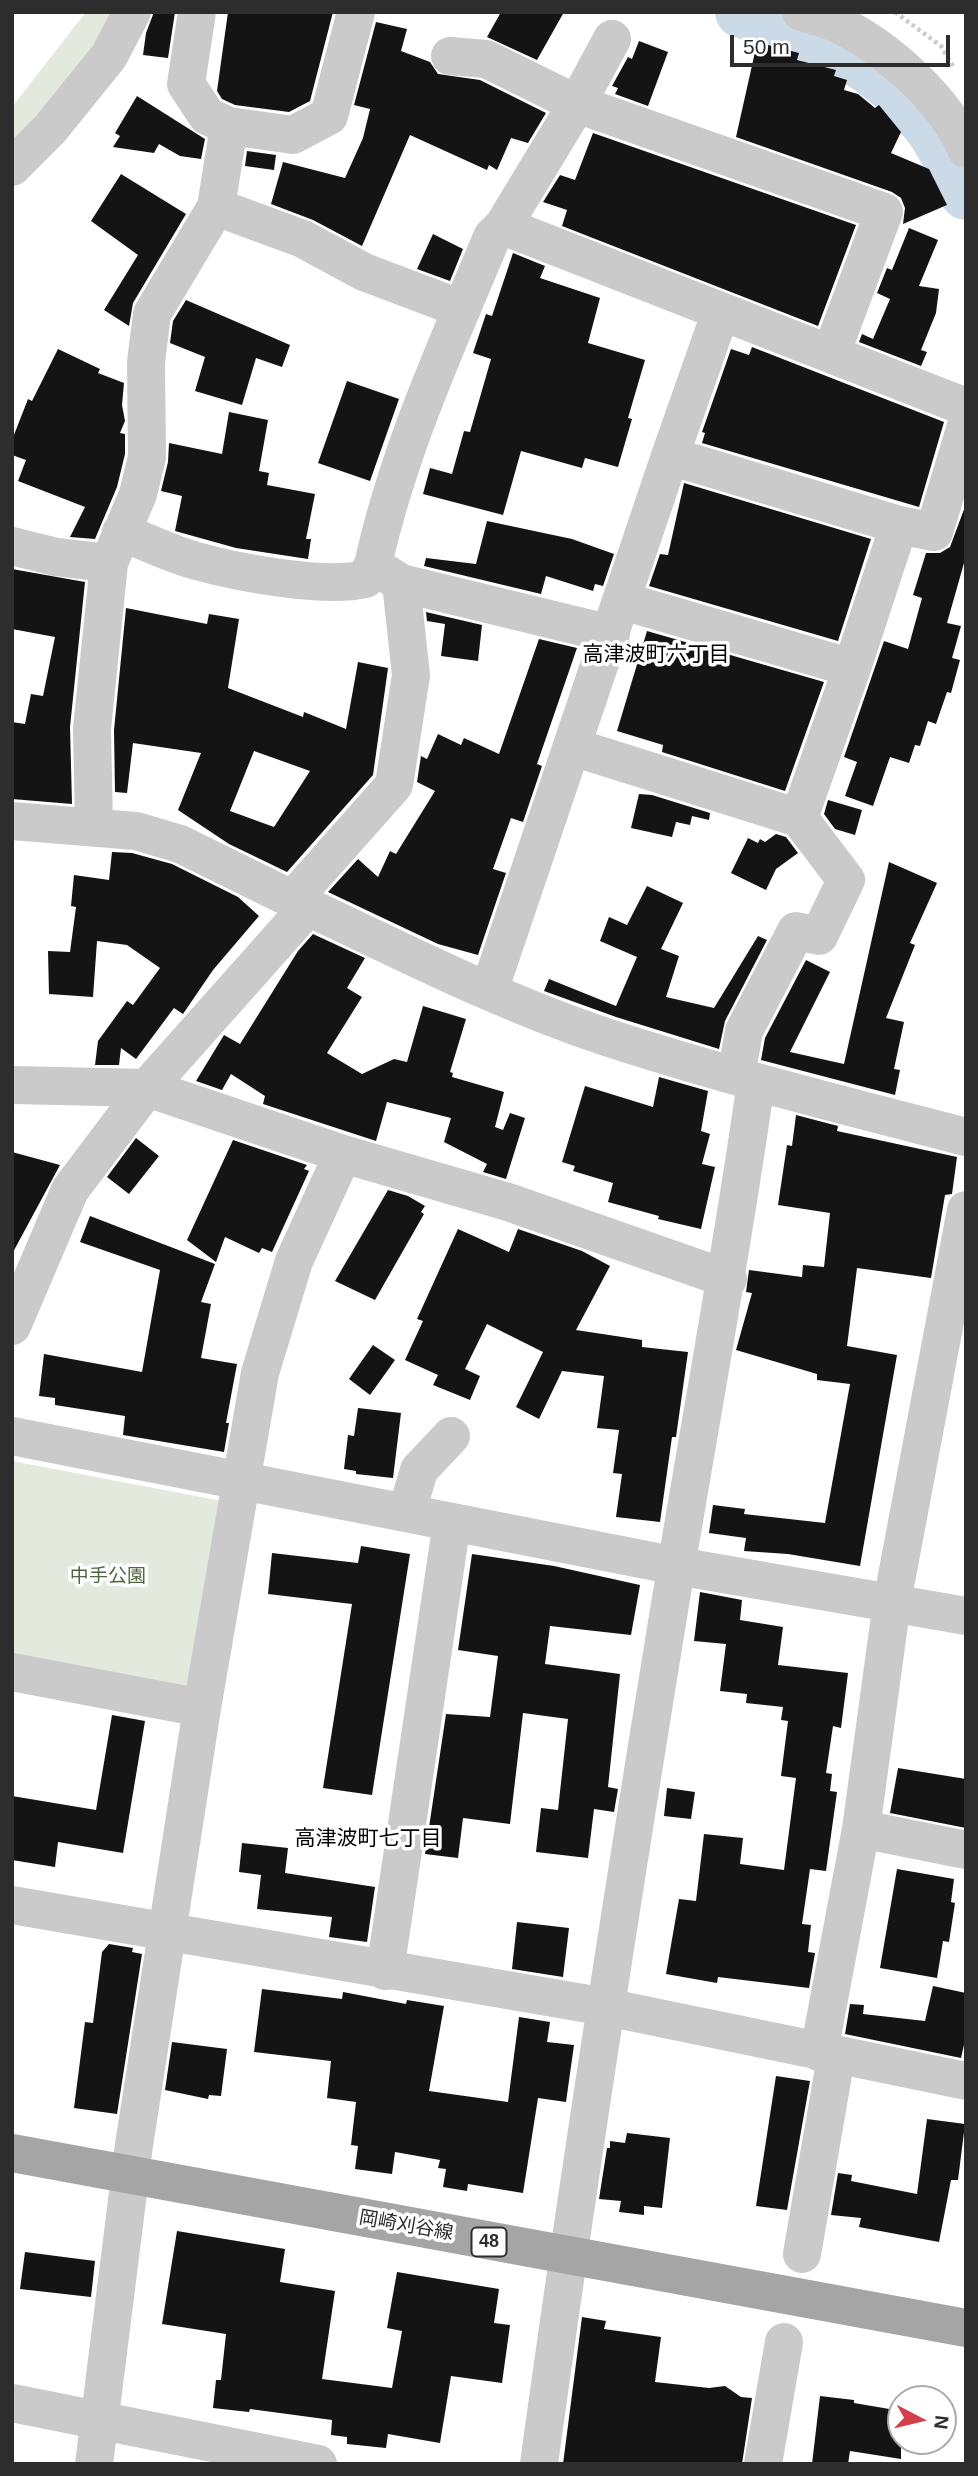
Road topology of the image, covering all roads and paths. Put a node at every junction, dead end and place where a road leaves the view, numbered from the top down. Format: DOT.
graph roads {
  1 [pos="132,12"];
  2 [pos="197,12"];
  3 [pos="356,12"];
  4 [pos="801,12"];
  5 [pos="895,12"];
  6 [pos="612,39"];
  7 [pos="450,56"];
  8 [pos="960,78"];
  9 [pos="577,104"];
  10 [pos="229,126"];
  11 [pos="966,149"];
  12 [pos="12,167"];
  13 [pos="216,207"];
  14 [pos="503,226"];
  15 [pos="462,309"];
  16 [pos="720,314"];
  17 [pos="831,354"];
  18 [pos="966,407"];
  19 [pos="966,426"];
  20 [pos="670,456"];
  21 [pos="899,525"];
  22 [pos="12,546"];
  23 [pos="115,548"];
  24 [pos="387,574"];
  25 [pos="617,618"];
  26 [pos="852,668"];
  27 [pos="573,747"];
  28 [pos="800,818"];
  29 [pos="12,821"];
  30 [pos="94,825"];
  31 [pos="300,903"];
  32 [pos="489,991"];
  33 [pos="746,1079"];
  34 [pos="12,1084"];
  35 [pos="147,1088"];
  36 [pos="966,1137"];
  37 [pos="343,1154"];
  38 [pos="966,1210"];
  39 [pos="728,1279"];
  40 [pos="12,1326"];
  41 [pos="12,1436"];
  42 [pos="451,1436"];
  43 [pos="242,1481"];
  44 [pos="407,1512"];
  45 [pos="453,1522"];
  46 [pos="677,1566"];
  47 [pos="892,1602"];
  48 [pos="966,1616"];
  49 [pos="12,1672"];
  50 [pos="202,1708"];
  51 [pos="861,1829"];
  52 [pos="966,1850"];
  53 [pos="12,1905"];
  54 [pos="167,1934"];
  55 [pos="386,1971"];
  56 [pos="606,2007"];
  57 [pos="827,2055"];
  58 [pos="966,2081"];
  59 [pos="12,2153"];
  60 [pos="130,2176"];
  61 [pos="802,2254"];
  62 [pos="567,2256"];
  63 [pos="966,2328"];
  64 [pos="784,2342"];
  65 [pos="12,2403"];
  66 [pos="99,2420"];
  67 [pos="94,2464"];
  68 [pos="316,2464"];
  69 [pos="539,2464"];
  70 [pos="763,2464"];
  1 -- 12 [label="street"];
  2 -- 10 [label="street"];
  3 -- 10 [label="street"];
  4 -- 11 [label="street"];
  5 -- 8 [label="path"];
  6 -- 9 [label="street"];
  7 -- 9 [label="street"];
  9 -- 14 [label="street"];
  9 -- 17 [label="street"];
  10 -- 13 [label="street"];
  13 -- 15 [label="street"];
  13 -- 23 [label="street"];
  14 -- 15 [label="street"];
  14 -- 16 [label="street"];
  15 -- 24 [label="street"];
  16 -- 17 [label="street"];
  16 -- 20 [label="street"];
  17 -- 18 [label="street"];
  19 -- 21 [label="street"];
  20 -- 21 [label="street"];
  20 -- 25 [label="street"];
  21 -- 26 [label="street"];
  22 -- 23 [label="street"];
  23 -- 24 [label="street"];
  23 -- 30 [label="street"];
  24 -- 25 [label="street"];
  24 -- 31 [label="street"];
  25 -- 26 [label="street"];
  25 -- 27 [label="street"];
  26 -- 28 [label="street"];
  27 -- 28 [label="street"];
  27 -- 32 [label="street"];
  28 -- 33 [label="street"];
  29 -- 30 [label="street"];
  30 -- 31 [label="street"];
  31 -- 32 [label="street"];
  31 -- 35 [label="street"];
  32 -- 33 [label="street"];
  33 -- 36 [label="street"];
  33 -- 39 [label="street"];
  34 -- 35 [label="street"];
  35 -- 37 [label="street"];
  35 -- 40 [label="street"];
  37 -- 39 [label="street"];
  37 -- 43 [label="street"];
  38 -- 47 [label="street"];
  39 -- 46 [label="street"];
  41 -- 43 [label="street"];
  42 -- 44 [label="street"];
  43 -- 44 [label="street"];
  43 -- 50 [label="street"];
  44 -- 45 [label="street"];
  45 -- 46 [label="street"];
  45 -- 55 [label="street"];
  46 -- 47 [label="street"];
  46 -- 56 [label="street"];
  47 -- 48 [label="street"];
  47 -- 51 [label="street"];
  49 -- 50 [label="street"];
  50 -- 54 [label="street"];
  51 -- 52 [label="street"];
  51 -- 57 [label="street"];
  53 -- 54 [label="street"];
  54 -- 55 [label="street"];
  54 -- 60 [label="street"];
  55 -- 56 [label="street"];
  56 -- 57 [label="street"];
  56 -- 62 [label="street"];
  57 -- 58 [label="street"];
  57 -- 61 [label="street"];
  59 -- 60 [label="main road, 岡崎刈谷線 / 48"];
  60 -- 62 [label="main road, 岡崎刈谷線 / 48"];
  60 -- 66 [label="street"];
  62 -- 63 [label="main road, 岡崎刈谷線 / 48"];
  62 -- 69 [label="street"];
  64 -- 70 [label="street"];
  65 -- 66 [label="street"];
  66 -- 67 [label="street"];
  66 -- 68 [label="street"];
}
